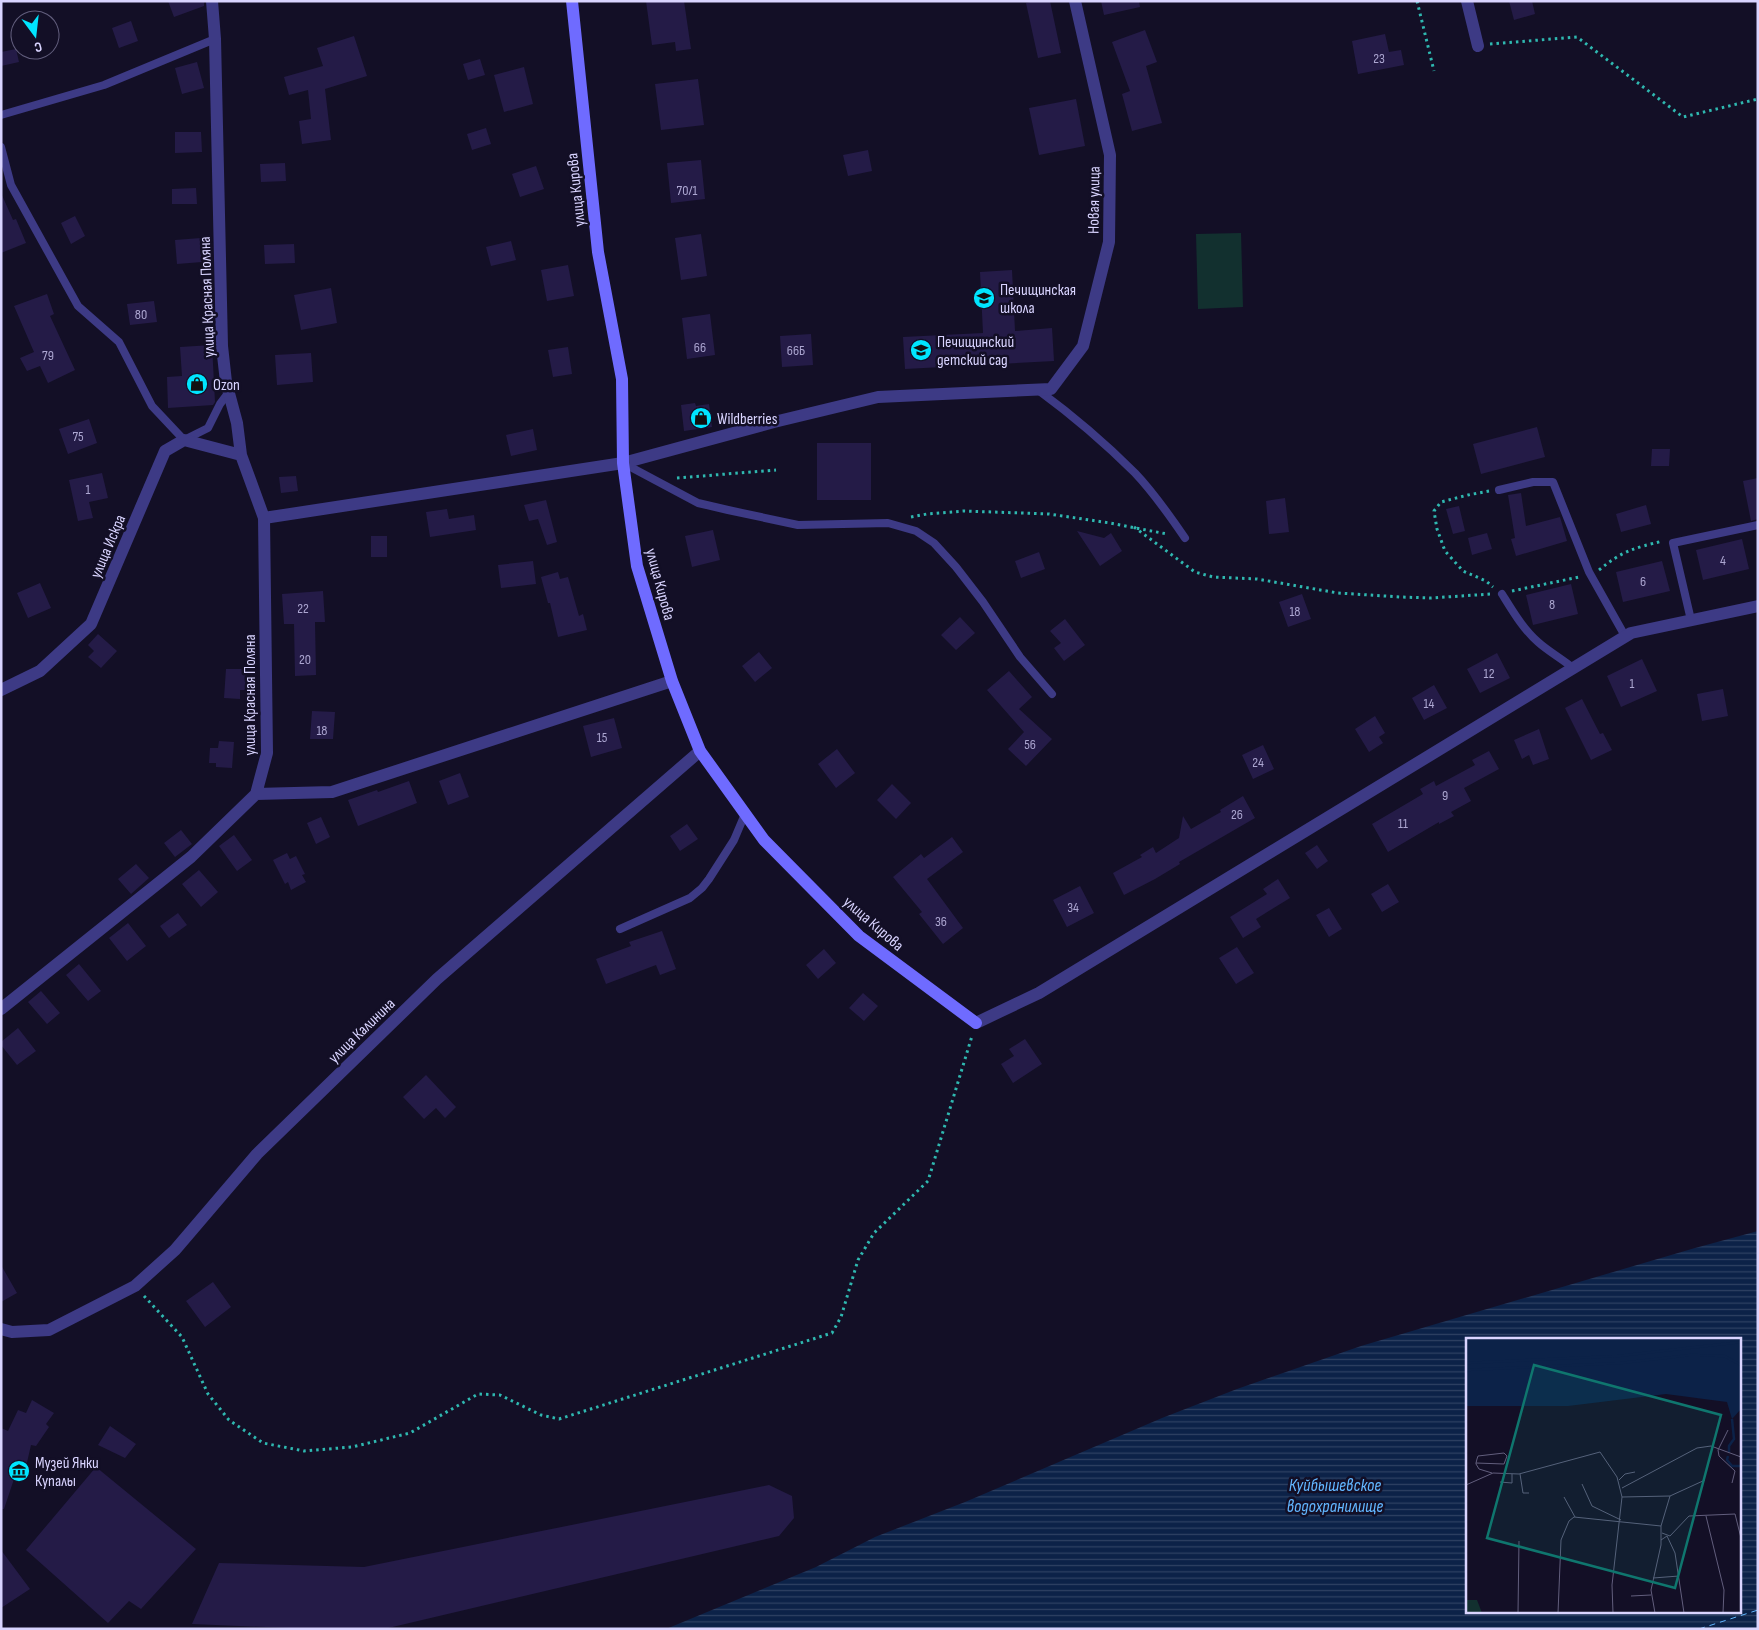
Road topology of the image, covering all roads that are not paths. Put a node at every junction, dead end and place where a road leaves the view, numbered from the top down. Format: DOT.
graph roads {
  1 [pos="212,1"];
  2 [pos="572,1"];
  3 [pos="1074,1"];
  4 [pos="1466,1"];
  5 [pos="216,38"];
  6 [pos="1478,46"];
  7 [pos="1,115"];
  8 [pos="1,147"];
  9 [pos="1038,390"];
  10 [pos="229,392"];
  11 [pos="184,440"];
  12 [pos="240,454"];
  13 [pos="623,463"];
  14 [pos="1499,490"];
  15 [pos="264,518"];
  16 [pos="1758,525"];
  17 [pos="1185,538"];
  18 [pos="1502,594"];
  19 [pos="1758,606"];
  20 [pos="1691,620"];
  21 [pos="1625,636"];
  22 [pos="1573,668"];
  23 [pos="672,681"];
  24 [pos="1,690"];
  25 [pos="1052,694"];
  26 [pos="700,751"];
  27 [pos="256,794"];
  28 [pos="745,814"];
  29 [pos="620,928"];
  30 [pos="1,1008"];
  31 [pos="1,1329"];
  1 -- 5 [label="street, улица Красная Поляна"];
  2 -- 13 [label="street, улица Кирова"];
  3 -- 9 [label="street, Новая улица"];
  4 -- 6 [label="street"];
  5 -- 7 [label="lane"];
  5 -- 10 [label="street, улица Красная Поляна"];
  8 -- 11 [label="lane"];
  9 -- 13 [label="street"];
  9 -- 17 [label="lane"];
  10 -- 11 [label="lane"];
  10 -- 12 [label="street, улица Красная Поляна"];
  11 -- 12 [label="street"];
  11 -- 24 [label="street, улица Искра"];
  12 -- 15 [label="street, улица Красная Поляна"];
  13 -- 15 [label="street"];
  13 -- 23 [label="street, улица Кирова"];
  13 -- 25 [label="lane"];
  14 -- 21 [label="lane"];
  15 -- 27 [label="street, улица Красная Поляна"];
  16 -- 20 [label="lane"];
  18 -- 22 [label="lane"];
  19 -- 20 [label="street"];
  20 -- 21 [label="street"];
  21 -- 22 [label="street"];
  22 -- 28 [label="street, улица Кирова"];
  23 -- 26 [label="street, улица Кирова"];
  23 -- 27 [label="street"];
  26 -- 28 [label="street, улица Кирова"];
  26 -- 31 [label="street, улица Калинина"];
  27 -- 30 [label="street"];
  28 -- 29 [label="lane"];
}
